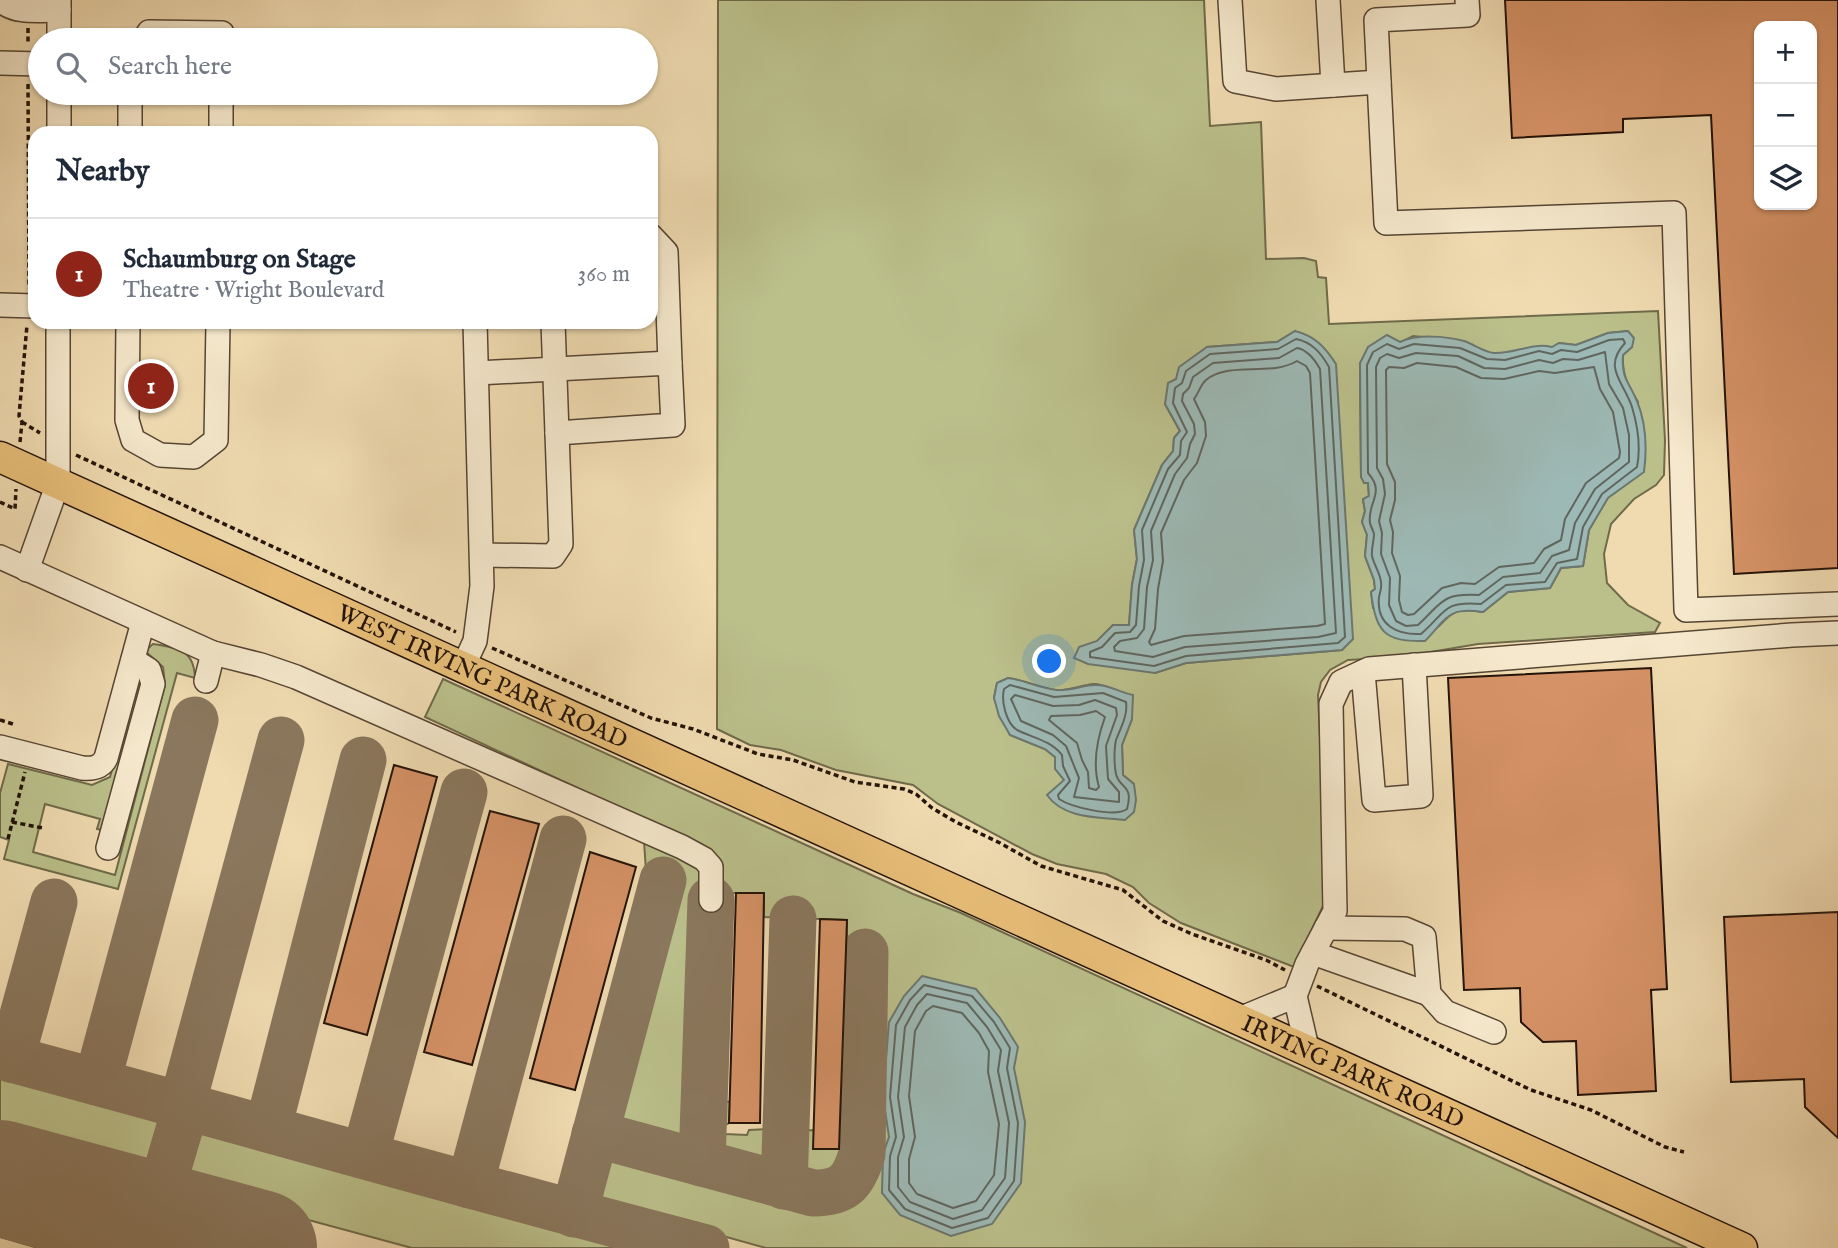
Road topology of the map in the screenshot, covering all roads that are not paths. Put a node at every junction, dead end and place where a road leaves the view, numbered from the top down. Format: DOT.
graph roads {
  1 [pos="1,0"];
  2 [pos="1230,0"];
  3 [pos="1328,0"];
  4 [pos="1467,0"];
  5 [pos="59,5"];
  6 [pos="59,28"];
  7 [pos="0,63"];
  8 [pos="28,64"];
  9 [pos="1379,82"];
  10 [pos="1334,85"];
  11 [pos="59,105"];
  12 [pos="130,105"];
  13 [pos="221,105"];
  14 [pos="59,126"];
  15 [pos="130,126"];
  16 [pos="220,126"];
  17 [pos="658,244"];
  18 [pos="0,305"];
  19 [pos="28,306"];
  20 [pos="58,329"];
  21 [pos="128,329"];
  22 [pos="218,329"];
  23 [pos="475,329"];
  24 [pos="553,329"];
  25 [pos="670,363"];
  26 [pos="554,369"];
  27 [pos="477,373"];
  28 [pos="557,433"];
  29 [pos="0,457"];
  30 [pos="58,483"];
  31 [pos="482,555"];
  32 [pos="0,557"];
  33 [pos="27,570"];
  34 [pos="1838,604"];
  35 [pos="143,622"];
  36 [pos="1838,633"];
  37 [pos="213,653"];
  38 [pos="469,654"];
  39 [pos="133,660"];
  40 [pos="1414,665"];
  41 [pos="1363,672"];
  42 [pos="206,681"];
  43 [pos="0,747"];
  44 [pos="108,848"];
  45 [pos="964,895"];
  46 [pos="711,900"];
  47 [pos="1326,928"];
  48 [pos="1313,953"];
  49 [pos="1299,987"];
  50 [pos="1429,995"];
  51 [pos="1237,1020"];
  52 [pos="1494,1032"];
  53 [pos="1308,1052"];
  54 [pos="1742,1248"];
  1 -- 5 [label="street"];
  2 -- 10 [label="street"];
  3 -- 10 [label="street"];
  4 -- 9 [label="street"];
  5 -- 6 [label="street"];
  7 -- 8 [label="street"];
  9 -- 10 [label="street"];
  9 -- 34 [label="street"];
  11 -- 14 [label="street"];
  12 -- 15 [label="street"];
  13 -- 16 [label="street"];
  17 -- 25 [label="street"];
  18 -- 19 [label="street"];
  20 -- 30 [label="street"];
  21 -- 22 [label="street"];
  23 -- 27 [label="street"];
  24 -- 26 [label="street"];
  25 -- 26 [label="street"];
  25 -- 28 [label="street"];
  26 -- 27 [label="street"];
  26 -- 28 [label="street"];
  27 -- 31 [label="street"];
  28 -- 31 [label="street"];
  29 -- 30 [label="main road, WEST IRVING PARK ROAD"];
  30 -- 33 [label="street"];
  30 -- 38 [label="main road, WEST IRVING PARK ROAD"];
  31 -- 38 [label="street"];
  32 -- 33 [label="street"];
  33 -- 35 [label="street"];
  35 -- 37 [label="street"];
  35 -- 39 [label="street"];
  36 -- 40 [label="street"];
  37 -- 42 [label="street"];
  37 -- 46 [label="street"];
  38 -- 45 [label="main road, WEST IRVING PARK ROAD"];
  39 -- 43 [label="street"];
  39 -- 44 [label="street"];
  40 -- 41 [label="street"];
  40 -- 41 [label="street"];
  41 -- 47 [label="street"];
  45 -- 51 [label="main road, IRVING PARK ROAD"];
  47 -- 48 [label="street"];
  47 -- 50 [label="street"];
  48 -- 49 [label="street"];
  48 -- 50 [label="street"];
  49 -- 51 [label="street"];
  49 -- 53 [label="street"];
  50 -- 52 [label="street"];
  51 -- 53 [label="main road, IRVING PARK ROAD"];
  53 -- 54 [label="main road, IRVING PARK ROAD"];
}
